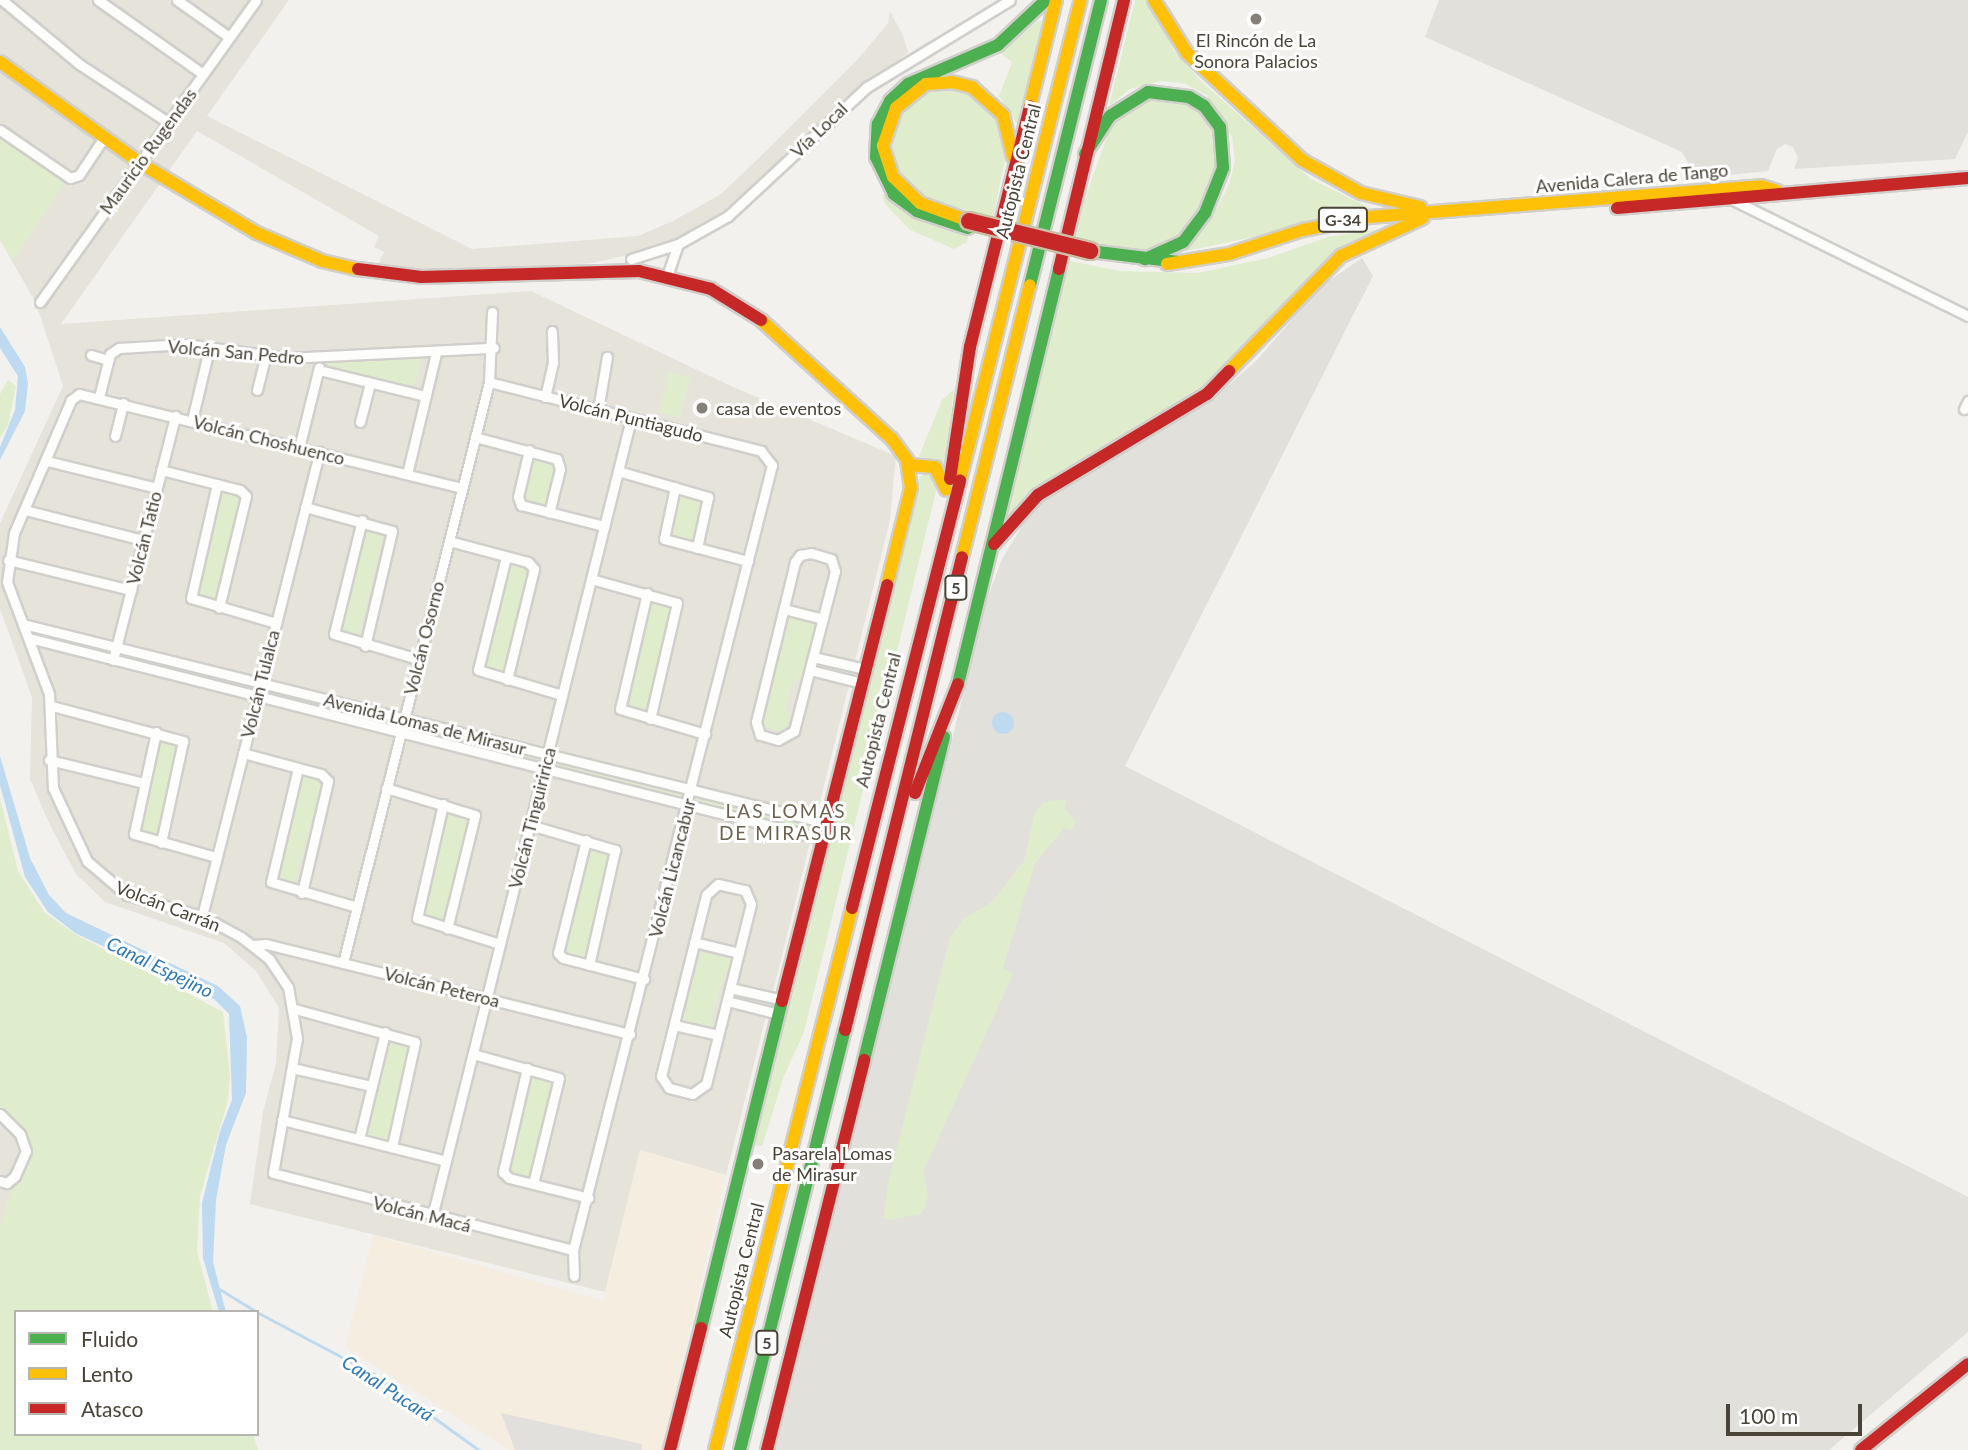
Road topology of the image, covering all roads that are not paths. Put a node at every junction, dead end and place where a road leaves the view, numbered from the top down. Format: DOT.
graph roads {
  1 [pos="2,0"];
  2 [pos="98,0"];
  3 [pos="177,0"];
  4 [pos="256,0"];
  5 [pos="1010,0"];
  6 [pos="1046,0"];
  7 [pos="1056,0"];
  8 [pos="1081,0"];
  9 [pos="1101,0"];
  10 [pos="1124,0"];
  11 [pos="1154,0"];
  12 [pos="229,37"];
  13 [pos="0,62"];
  14 [pos="203,74"];
  15 [pos="169,123"];
  16 [pos="0,130"];
  17 [pos="103,139"];
  18 [pos="1085,154"];
  19 [pos="140,163"];
  20 [pos="1013,172"];
  21 [pos="1968,178"];
  22 [pos="1777,191"];
  23 [pos="1733,200"];
  24 [pos="1490,209"];
  25 [pos="1448,211"];
  26 [pos="968,225"];
  27 [pos="678,244"];
  28 [pos="1089,254"];
  29 [pos="631,259"];
  30 [pos="1145,259"];
  31 [pos="1178,262"];
  32 [pos="667,275"];
  33 [pos="40,302"];
  34 [pos="492,312"];
  35 [pos="1968,316"];
  36 [pos="552,331"];
  37 [pos="494,348"];
  38 [pos="209,349"];
  39 [pos="436,353"];
  40 [pos="91,355"];
  41 [pos="607,357"];
  42 [pos="265,358"];
  43 [pos="320,358"];
  44 [pos="108,360"];
  45 [pos="318,370"];
  46 [pos="489,382"];
  47 [pos="370,383"];
  48 [pos="257,390"];
  49 [pos="76,395"];
  50 [pos="426,396"];
  51 [pos="99,397"];
  52 [pos="545,397"];
  53 [pos="122,403"];
  54 [pos="598,410"];
  55 [pos="175,416"];
  56 [pos="631,419"];
  57 [pos="192,420"];
  58 [pos="360,422"];
  59 [pos="115,436"];
  60 [pos="475,437"];
  61 [pos="299,447"];
  62 [pos="530,450"];
  63 [pos="319,452"];
  64 [pos="770,458"];
  65 [pos="47,461"];
  66 [pos="910,465"];
  67 [pos="161,470"];
  68 [pos="618,471"];
  69 [pos="407,474"];
  70 [pos="217,484"];
  71 [pos="675,487"];
  72 [pos="156,488"];
  73 [pos="462,488"];
  74 [pos="305,507"];
  75 [pos="25,510"];
  76 [pos="549,513"];
  77 [pos="949,514"];
  78 [pos="362,520"];
  79 [pos="604,526"];
  80 [pos="143,540"];
  81 [pos="449,541"];
  82 [pos="697,548"];
  83 [pos="988,556"];
  84 [pos="506,557"];
  85 [pos="8,559"];
  86 [pos="748,561"];
  87 [pos="591,579"];
  88 [pos="131,590"];
  89 [pos="647,593"];
  90 [pos="219,608"];
  91 [pos="784,609"];
  92 [pos="823,619"];
  93 [pos="276,623"];
  94 [pos="23,625"];
  95 [pos="29,638"];
  96 [pos="365,646"];
  97 [pos="116,648"];
  98 [pos="813,657"];
  99 [pos="418,659"];
  100 [pos="113,660"];
  101 [pos="810,670"];
  102 [pos="863,676"];
  103 [pos="507,680"];
  104 [pos="260,683"];
  105 [pos="958,684"];
  106 [pos="562,695"];
  107 [pos="257,696"];
  108 [pos="52,706"];
  109 [pos="403,719"];
  110 [pos="650,719"];
  111 [pos="156,732"];
  112 [pos="400,732"];
  113 [pos="705,734"];
  114 [pos="243,752"];
  115 [pos="547,754"];
  116 [pos="49,760"];
  117 [pos="298,768"];
  118 [pos="544,768"];
  119 [pos="144,783"];
  120 [pos="386,788"];
  121 [pos="691,790"];
  122 [pos="443,804"];
  123 [pos="688,804"];
  124 [pos="530,825"];
  125 [pos="824,831"];
  126 [pos="586,840"];
  127 [pos="161,843"];
  128 [pos="216,857"];
  129 [pos="881,889"];
  130 [pos="302,893"];
  131 [pos="356,907"];
  132 [pos="201,916"];
  133 [pos="447,929"];
  134 [pos="694,942"];
  135 [pos="500,944"];
  136 [pos="253,945"];
  137 [pos="739,953"];
  138 [pos="343,963"];
  139 [pos="589,965"];
  140 [pos="644,979"];
  141 [pos="730,988"];
  142 [pos="486,999"];
  143 [pos="727,1001"];
  144 [pos="781,1007"];
  145 [pos="295,1009"];
  146 [pos="674,1025"];
  147 [pos="385,1032"];
  148 [pos="630,1034"];
  149 [pos="718,1035"];
  150 [pos="473,1054"];
  151 [pos="292,1068"];
  152 [pos="527,1068"];
  153 [pos="372,1086"];
  154 [pos="0,1114"];
  155 [pos="282,1120"];
  156 [pos="359,1139"];
  157 [pos="392,1147"];
  158 [pos="446,1161"];
  159 [pos="273,1173"];
  160 [pos="0,1181"];
  161 [pos="533,1184"];
  162 [pos="589,1198"];
  163 [pos="432,1217"];
  164 [pos="573,1250"];
  165 [pos="574,1276"];
  166 [pos="1968,1364"];
  167 [pos="670,1450"];
  168 [pos="715,1450"];
  169 [pos="740,1450"];
  170 [pos="767,1450"];
  171 [pos="1861,1450"];
  1 -- 15 [label="street"];
  2 -- 14 [label="street"];
  3 -- 12 [label="street"];
  4 -- 12 [label="street, Mauricio Rugendas"];
  5 -- 27 [label="street, Vía Local"];
  6 -- 26 [label="main road"];
  7 -- 20 [label="main road"];
  8 -- 77 [label="main road, Autopista Central / 5"];
  9 -- 129 [label="main road, 5"];
  10 -- 18 [label="main road"];
  11 -- 25 [label="main road"];
  12 -- 14 [label="street, Mauricio Rugendas"];
  13 -- 17 [label="main road"];
  14 -- 15 [label="street, Mauricio Rugendas"];
  15 -- 19 [label="street, Mauricio Rugendas"];
  16 -- 17 [label="street"];
  17 -- 19 [label="main road"];
  18 -- 30 [label="main road"];
  18 -- 83 [label="main road"];
  19 -- 32 [label="main road"];
  19 -- 33 [label="street, Mauricio Rugendas"];
  20 -- 26 [label="main road"];
  20 -- 77 [label="main road"];
  21 -- 22 [label="main road, Avenida Calera de Tango / G-34"];
  22 -- 23 [label="main road, Avenida Calera de Tango / G-34"];
  22 -- 24 [label="main road, Avenida Calera de Tango / G-34"];
  23 -- 24 [label="main road, Avenida Calera de Tango / G-34"];
  23 -- 35 [label="street"];
  24 -- 25 [label="main road, Avenida Calera de Tango / G-34"];
  25 -- 31 [label="main road, Avenida Calera de Tango / G-34"];
  25 -- 83 [label="main road"];
  26 -- 28 [label="main road, bridge"];
  27 -- 29 [label="street, Vía Local"];
  27 -- 32 [label="street"];
  28 -- 30 [label="main road"];
  28 -- 31 [label="main road"];
  30 -- 31 [label="main road"];
  32 -- 66 [label="main road"];
  34 -- 37 [label="street, Volcán Osorno"];
  36 -- 52 [label="street"];
  37 -- 39 [label="street, Volcán San Pedro"];
  37 -- 46 [label="street, Volcán Osorno"];
  38 -- 42 [label="street, Volcán San Pedro"];
  38 -- 44 [label="street, Volcán San Pedro"];
  38 -- 57 [label="street"];
  39 -- 43 [label="street, Volcán San Pedro"];
  39 -- 50 [label="street"];
  40 -- 44 [label="street"];
  41 -- 54 [label="street"];
  42 -- 43 [label="street, Volcán San Pedro"];
  42 -- 48 [label="street"];
  43 -- 45 [label="street"];
  44 -- 51 [label="street"];
  45 -- 47 [label="street"];
  45 -- 61 [label="street"];
  46 -- 52 [label="street, Volcán Puntiagudo"];
  46 -- 60 [label="street, Volcán Osorno"];
  47 -- 50 [label="street"];
  47 -- 58 [label="street"];
  49 -- 51 [label="street, Volcán Choshuenco"];
  49 -- 65 [label="street, Volcán Carrán"];
  50 -- 69 [label="street"];
  51 -- 53 [label="street, Volcán Choshuenco"];
  52 -- 54 [label="street, Volcán Puntiagudo"];
  53 -- 55 [label="street, Volcán Choshuenco"];
  53 -- 59 [label="street"];
  54 -- 56 [label="street, Volcán Puntiagudo"];
  55 -- 57 [label="street, Volcán Choshuenco"];
  55 -- 67 [label="street, Volcán Tatio"];
  56 -- 64 [label="street, Volcán Puntiagudo"];
  56 -- 68 [label="street, Volcán Tinguiririca"];
  57 -- 61 [label="street, Volcán Choshuenco"];
  60 -- 62 [label="street"];
  60 -- 73 [label="street, Volcán Osorno"];
  61 -- 63 [label="street, Volcán Choshuenco"];
  62 -- 76 [label="street"];
  62 -- 76 [label="street"];
  63 -- 69 [label="street, Volcán Choshuenco"];
  63 -- 74 [label="street, Volcán Tulalca"];
  64 -- 86 [label="street, Volcán Licancabur"];
  65 -- 72 [label="street"];
  65 -- 75 [label="street, Volcán Carrán"];
  66 -- 77 [label="main road"];
  66 -- 102 [label="main road"];
  67 -- 70 [label="street"];
  67 -- 72 [label="street, Volcán Tatio"];
  68 -- 71 [label="street"];
  68 -- 79 [label="street, Volcán Tinguiririca"];
  69 -- 73 [label="street, Volcán Choshuenco"];
  70 -- 90 [label="street"];
  70 -- 90 [label="street"];
  71 -- 82 [label="street"];
  71 -- 82 [label="street"];
  72 -- 80 [label="street, Volcán Tatio"];
  73 -- 81 [label="street, Volcán Osorno"];
  74 -- 78 [label="street"];
  74 -- 93 [label="street, Volcán Tulalca"];
  75 -- 80 [label="street"];
  75 -- 85 [label="street, Volcán Carrán"];
  76 -- 79 [label="street"];
  77 -- 168 [label="main road, Autopista Central / 5"];
  78 -- 96 [label="street"];
  78 -- 96 [label="street"];
  79 -- 87 [label="street, Volcán Tinguiririca"];
  80 -- 88 [label="street, Volcán Tatio"];
  81 -- 84 [label="street"];
  81 -- 99 [label="street, Volcán Osorno"];
  82 -- 86 [label="street"];
  83 -- 105 [label="main road"];
  84 -- 103 [label="street"];
  84 -- 103 [label="street"];
  85 -- 88 [label="street"];
  85 -- 94 [label="street, Volcán Carrán"];
  86 -- 113 [label="street, Volcán Licancabur"];
  87 -- 89 [label="street"];
  87 -- 106 [label="street, Volcán Tinguiririca"];
  88 -- 97 [label="street, Volcán Tatio"];
  89 -- 110 [label="street"];
  89 -- 110 [label="street"];
  90 -- 93 [label="street"];
  91 -- 92 [label="street"];
  91 -- 92 [label="street"];
  91 -- 101 [label="street"];
  92 -- 98 [label="street"];
  93 -- 104 [label="street, Volcán Tulalca"];
  94 -- 95 [label="street, Volcán Carrán"];
  94 -- 97 [label="street, Avenida Lomas de Mirasur"];
  95 -- 100 [label="street, Avenida Lomas de Mirasur"];
  95 -- 108 [label="street, Volcán Carrán"];
  96 -- 99 [label="street"];
  97 -- 100 [label="street, Volcán Tatio"];
  97 -- 104 [label="street, Avenida Lomas de Mirasur"];
  98 -- 101 [label="street"];
  98 -- 102 [label="street"];
  99 -- 109 [label="street, Volcán Osorno"];
  100 -- 107 [label="street, Avenida Lomas de Mirasur"];
  101 -- 102 [label="street"];
  102 -- 125 [label="main road"];
  103 -- 106 [label="street"];
  104 -- 107 [label="street, Volcán Tulalca"];
  104 -- 109 [label="street, Avenida Lomas de Mirasur"];
  105 -- 129 [label="main road"];
  105 -- 170 [label="main road"];
  106 -- 115 [label="street, Volcán Tinguiririca"];
  107 -- 112 [label="street, Avenida Lomas de Mirasur"];
  107 -- 114 [label="street, Volcán Tulalca"];
  108 -- 111 [label="street"];
  108 -- 116 [label="street, Volcán Carrán"];
  109 -- 112 [label="street, Volcán Osorno"];
  109 -- 115 [label="street, Avenida Lomas de Mirasur"];
  110 -- 113 [label="street"];
  111 -- 119 [label="street"];
  111 -- 127 [label="street"];
  112 -- 118 [label="street, Avenida Lomas de Mirasur"];
  112 -- 120 [label="street, Volcán Osorno"];
  113 -- 121 [label="street, Volcán Licancabur"];
  114 -- 117 [label="street"];
  114 -- 128 [label="street, Volcán Tulalca"];
  115 -- 118 [label="street, Volcán Tinguiririca"];
  115 -- 121 [label="street, Avenida Lomas de Mirasur"];
  116 -- 119 [label="street"];
  116 -- 132 [label="street, Volcán Carrán"];
  117 -- 130 [label="street"];
  117 -- 130 [label="street"];
  118 -- 123 [label="street, Avenida Lomas de Mirasur"];
  118 -- 124 [label="street, Volcán Tinguiririca"];
  119 -- 127 [label="street"];
  120 -- 122 [label="street"];
  120 -- 131 [label="street, Volcán Osorno"];
  121 -- 123 [label="street, Volcán Licancabur"];
  121 -- 125 [label="street, Avenida Lomas de Mirasur"];
  122 -- 133 [label="street"];
  122 -- 133 [label="street"];
  123 -- 125 [label="street, Avenida Lomas de Mirasur"];
  123 -- 140 [label="street, Volcán Licancabur"];
  124 -- 126 [label="street"];
  124 -- 135 [label="street, Volcán Tinguiririca"];
  125 -- 144 [label="main road"];
  126 -- 139 [label="street"];
  126 -- 139 [label="street"];
  127 -- 128 [label="street"];
  128 -- 132 [label="street, Volcán Tulalca"];
  129 -- 169 [label="main road, 5"];
  130 -- 131 [label="street"];
  131 -- 138 [label="street, Volcán Osorno"];
  132 -- 136 [label="street, Volcán Carrán"];
  133 -- 135 [label="street"];
  134 -- 137 [label="street"];
  134 -- 137 [label="street"];
  134 -- 146 [label="street"];
  135 -- 142 [label="street, Volcán Tinguiririca"];
  136 -- 138 [label="street, Volcán Peteroa"];
  136 -- 145 [label="street, Volcán Carrán"];
  137 -- 141 [label="street"];
  138 -- 142 [label="street, Volcán Peteroa"];
  139 -- 140 [label="street"];
  140 -- 148 [label="street, Volcán Licancabur"];
  141 -- 143 [label="street"];
  141 -- 144 [label="street"];
  142 -- 148 [label="street, Volcán Peteroa"];
  142 -- 150 [label="street, Volcán Tinguiririca"];
  143 -- 144 [label="street"];
  143 -- 149 [label="street"];
  144 -- 167 [label="main road"];
  145 -- 147 [label="street"];
  145 -- 151 [label="street, Volcán Carrán"];
  146 -- 149 [label="street"];
  146 -- 149 [label="street"];
  147 -- 153 [label="street"];
  147 -- 157 [label="street"];
  148 -- 162 [label="street, Volcán Licancabur"];
  150 -- 152 [label="street"];
  150 -- 158 [label="street, Volcán Tinguiririca"];
  151 -- 153 [label="street"];
  151 -- 155 [label="street, Volcán Carrán"];
  152 -- 161 [label="street"];
  152 -- 161 [label="street"];
  153 -- 156 [label="street"];
  154 -- 160 [label="street"];
  155 -- 156 [label="street"];
  155 -- 159 [label="street, Volcán Carrán"];
  156 -- 157 [label="street"];
  157 -- 158 [label="street"];
  158 -- 163 [label="street, Volcán Tinguiririca"];
  159 -- 163 [label="street, Volcán Macá"];
  161 -- 162 [label="street"];
  162 -- 164 [label="street, Volcán Licancabur"];
  163 -- 164 [label="street, Volcán Macá"];
  164 -- 165 [label="street, Volcán Licancabur"];
  166 -- 171 [label="main road"];
}
